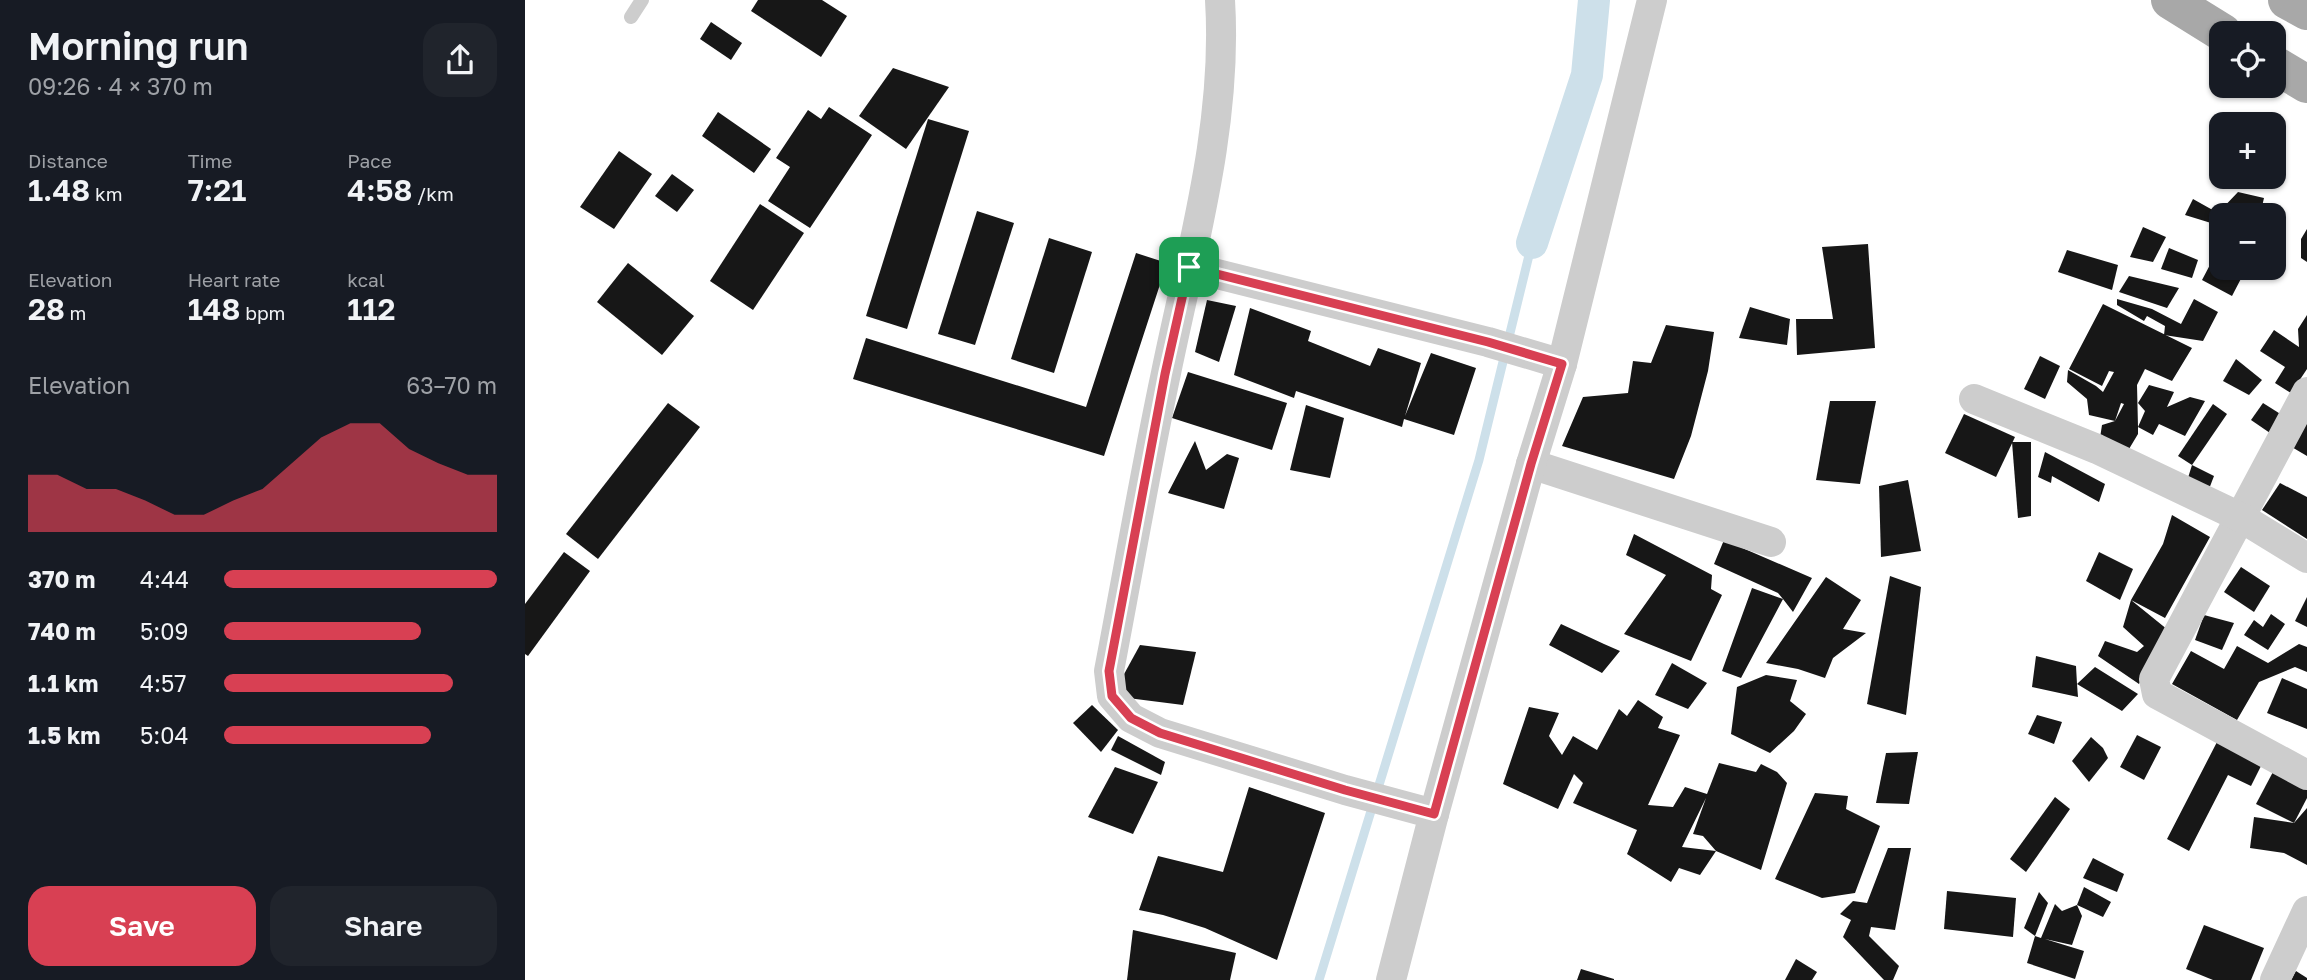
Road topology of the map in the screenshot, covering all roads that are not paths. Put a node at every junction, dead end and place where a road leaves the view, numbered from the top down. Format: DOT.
graph roads {
  1 [pos="642,0"];
  2 [pos="1220,0"];
  3 [pos="1652,0"];
  4 [pos="2170,0"];
  5 [pos="2287,0"];
  6 [pos="2307,11"];
  7 [pos="631,18"];
  8 [pos="2209,24"];
  9 [pos="2286,72"];
  10 [pos="2307,84"];
  11 [pos="1189,267"];
  12 [pos="1562,364"];
  13 [pos="2307,392"];
  14 [pos="1973,399"];
  15 [pos="1531,464"];
  16 [pos="2240,517"];
  17 [pos="1771,542"];
  18 [pos="2307,558"];
  19 [pos="2307,775"];
  20 [pos="1434,814"];
  21 [pos="2307,911"];
  22 [pos="1391,980"];
  23 [pos="2275,980"];
  1 -- 7 [label="lane"];
  2 -- 11 [label="street"];
  3 -- 12 [label="street"];
  4 -- 8 [label="main road"];
  5 -- 6 [label="main road"];
  9 -- 10 [label="main road"];
  11 -- 12 [label="street"];
  11 -- 20 [label="street"];
  12 -- 15 [label="street"];
  13 -- 16 [label="street"];
  14 -- 16 [label="street"];
  15 -- 17 [label="street"];
  15 -- 20 [label="street"];
  16 -- 18 [label="street"];
  16 -- 19 [label="street"];
  20 -- 22 [label="street"];
  21 -- 23 [label="street"];
}
